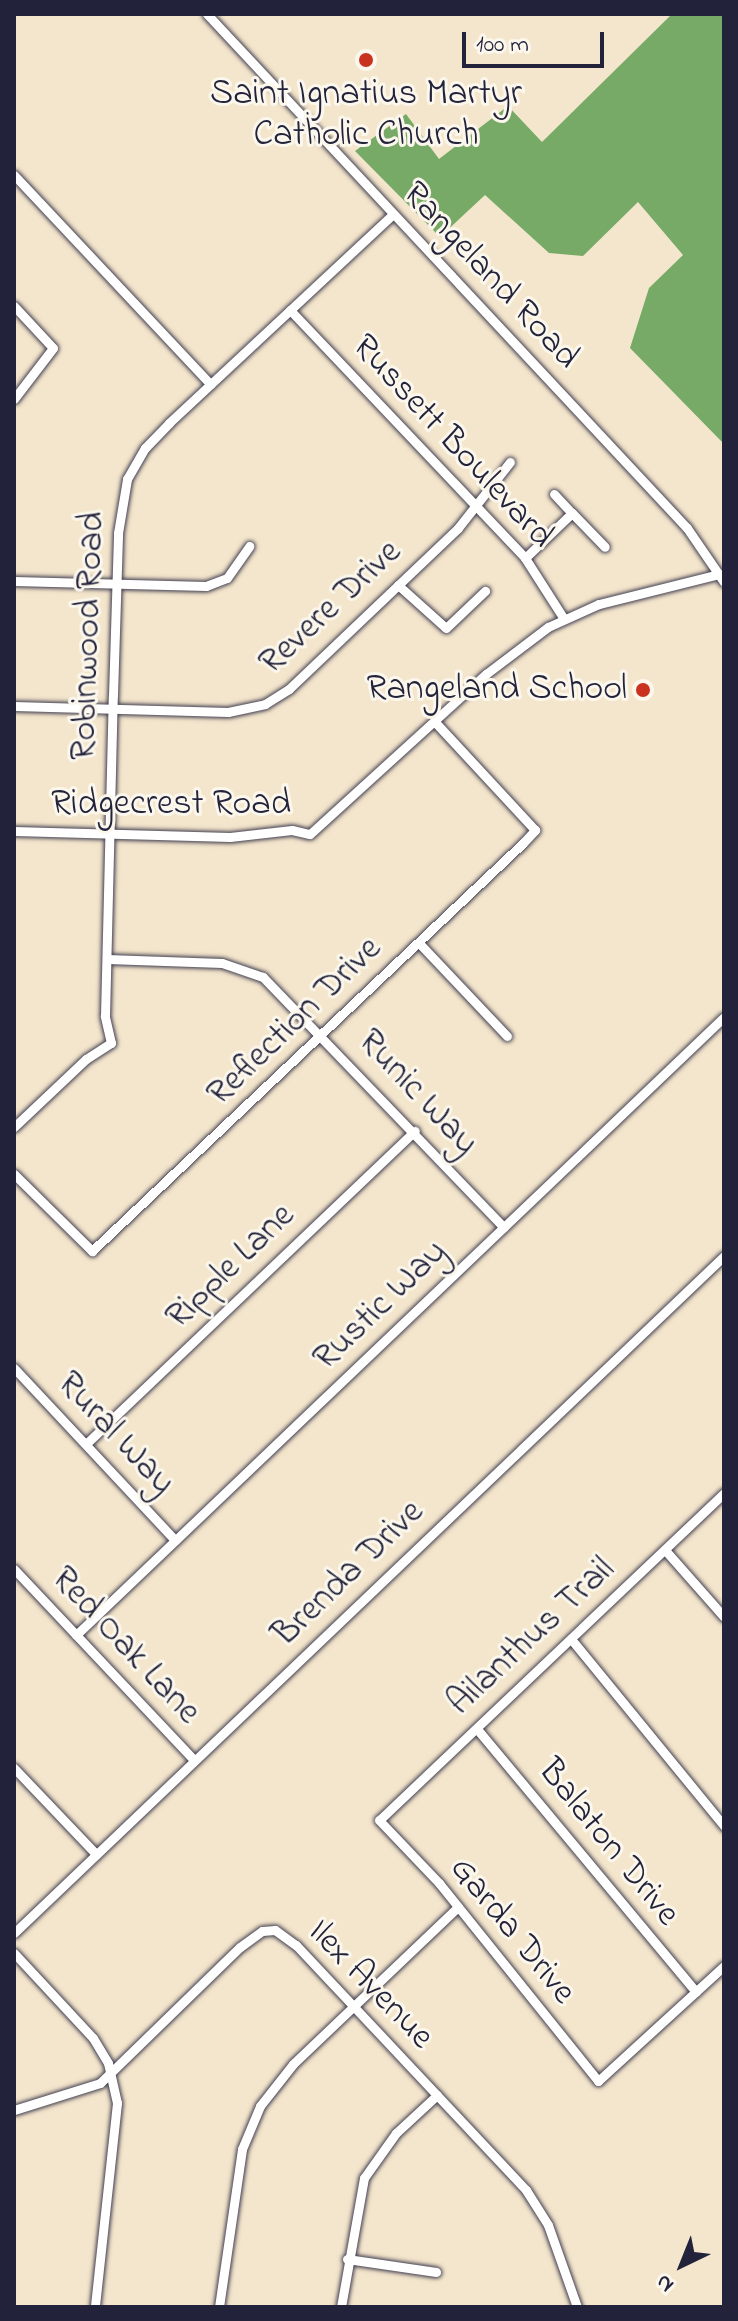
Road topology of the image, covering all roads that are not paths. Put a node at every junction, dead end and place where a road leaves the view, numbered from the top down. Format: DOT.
graph roads {
  1 [pos="207,14"];
  2 [pos="14,175"];
  3 [pos="393,214"];
  4 [pos="14,306"];
  5 [pos="290,310"];
  6 [pos="210,384"];
  7 [pos="14,399"];
  8 [pos="510,462"];
  9 [pos="554,494"];
  10 [pos="476,509"];
  11 [pos="572,513"];
  12 [pos="249,546"];
  13 [pos="605,547"];
  14 [pos="525,558"];
  15 [pos="722,578"];
  16 [pos="14,581"];
  17 [pos="117,584"];
  18 [pos="398,585"];
  19 [pos="485,591"];
  20 [pos="564,619"];
  21 [pos="14,706"];
  22 [pos="114,709"];
  23 [pos="436,723"];
  24 [pos="14,831"];
  25 [pos="110,834"];
  26 [pos="419,943"];
  27 [pos="107,959"];
  28 [pos="724,1017"];
  29 [pos="323,1035"];
  30 [pos="507,1036"];
  31 [pos="14,1127"];
  32 [pos="415,1131"];
  33 [pos="14,1174"];
  34 [pos="504,1227"];
  35 [pos="724,1256"];
  36 [pos="14,1368"];
  37 [pos="86,1444"];
  38 [pos="724,1493"];
  39 [pos="175,1540"];
  40 [pos="665,1550"];
  41 [pos="14,1569"];
  42 [pos="724,1617"];
  43 [pos="76,1635"];
  44 [pos="571,1639"];
  45 [pos="477,1729"];
  46 [pos="194,1760"];
  47 [pos="14,1768"];
  48 [pos="379,1820"];
  49 [pos="724,1826"];
  50 [pos="96,1854"];
  51 [pos="458,1907"];
  52 [pos="14,1933"];
  53 [pos="14,1953"];
  54 [pos="724,1966"];
  55 [pos="696,1992"];
  56 [pos="354,2007"];
  57 [pos="110,2073"];
  58 [pos="437,2095"];
  59 [pos="14,2110"];
  60 [pos="347,2259"];
  61 [pos="436,2272"];
  62 [pos="95,2307"];
  63 [pos="219,2307"];
  64 [pos="341,2307"];
  65 [pos="577,2307"];
  1 -- 3 [label="street, Rangeland Road"];
  2 -- 6 [label="street"];
  3 -- 5 [label="street, Robinwood Road"];
  3 -- 15 [label="street, Rangeland Road"];
  4 -- 7 [label="street"];
  5 -- 6 [label="street, Robinwood Road"];
  5 -- 10 [label="street, Russett Boulevard"];
  6 -- 17 [label="street, Robinwood Road"];
  8 -- 10 [label="street, Revere Drive"];
  9 -- 11 [label="street"];
  10 -- 14 [label="street, Russett Boulevard"];
  10 -- 18 [label="street, Revere Drive"];
  11 -- 13 [label="street"];
  11 -- 14 [label="street"];
  12 -- 17 [label="street"];
  14 -- 20 [label="street, Russett Boulevard"];
  15 -- 20 [label="street, Ridgecrest Road"];
  16 -- 17 [label="street"];
  17 -- 22 [label="street, Robinwood Road"];
  18 -- 19 [label="street"];
  18 -- 22 [label="street, Revere Drive"];
  20 -- 23 [label="street, Ridgecrest Road"];
  21 -- 22 [label="street, Revere Drive"];
  22 -- 25 [label="street, Robinwood Road"];
  23 -- 25 [label="street, Ridgecrest Road"];
  23 -- 26 [label="street, Reflection Drive"];
  24 -- 25 [label="street, Ridgecrest Road"];
  25 -- 27 [label="street, Robinwood Road"];
  26 -- 29 [label="street, Reflection Drive"];
  26 -- 30 [label="street"];
  27 -- 29 [label="street, Runic Way"];
  27 -- 31 [label="street, Robinwood Road"];
  28 -- 34 [label="street, Rustic Way"];
  29 -- 32 [label="street, Runic Way"];
  29 -- 33 [label="street, Reflection Drive"];
  32 -- 34 [label="street, Runic Way"];
  32 -- 37 [label="street, Ripple Lane"];
  34 -- 39 [label="street, Rustic Way"];
  35 -- 46 [label="street, Brenda Drive"];
  36 -- 37 [label="street, Rural Way"];
  37 -- 39 [label="street, Rural Way"];
  38 -- 40 [label="street, Ailanthus Trail"];
  39 -- 43 [label="street, Rustic Way"];
  40 -- 42 [label="street"];
  40 -- 44 [label="street, Ailanthus Trail"];
  41 -- 43 [label="street, Red Oak Lane"];
  43 -- 46 [label="street, Red Oak Lane"];
  44 -- 45 [label="street, Ailanthus Trail"];
  44 -- 49 [label="street"];
  45 -- 48 [label="street, Ailanthus Trail"];
  45 -- 55 [label="street, Balaton Drive"];
  46 -- 50 [label="street, Brenda Drive"];
  47 -- 50 [label="street"];
  48 -- 51 [label="street, Garda Drive"];
  50 -- 52 [label="street, Brenda Drive"];
  51 -- 55 [label="street, Garda Drive"];
  51 -- 56 [label="street"];
  53 -- 57 [label="street"];
  54 -- 55 [label="street"];
  56 -- 57 [label="street, Ilex Avenue"];
  56 -- 58 [label="street, Ilex Avenue"];
  56 -- 63 [label="street"];
  57 -- 59 [label="street, Ilex Avenue"];
  57 -- 62 [label="street"];
  58 -- 60 [label="street"];
  58 -- 65 [label="street, Ilex Avenue"];
  60 -- 61 [label="street"];
  60 -- 64 [label="street"];
}
